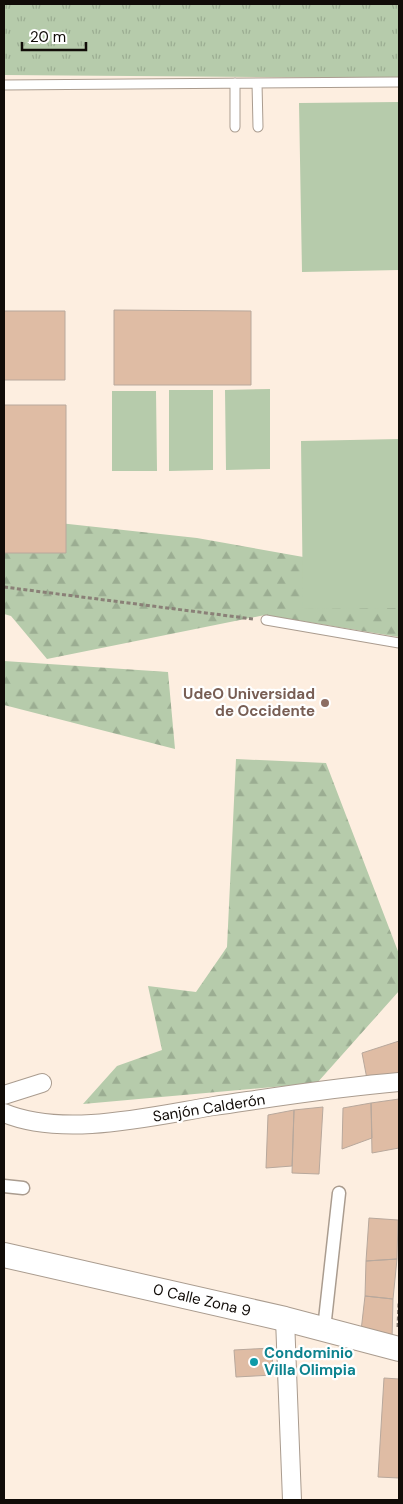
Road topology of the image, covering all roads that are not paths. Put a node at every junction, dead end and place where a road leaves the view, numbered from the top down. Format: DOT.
graph roads {
  1 [pos="399,82"];
  2 [pos="235,83"];
  3 [pos="257,83"];
  4 [pos="4,85"];
  5 [pos="235,127"];
  6 [pos="258,127"];
  7 [pos="266,620"];
  8 [pos="399,643"];
  9 [pos="399,1082"];
  10 [pos="42,1083"];
  11 [pos="4,1096"];
  12 [pos="11,1116"];
  13 [pos="4,1186"];
  14 [pos="23,1188"];
  15 [pos="339,1193"];
  16 [pos="4,1256"];
  17 [pos="285,1319"];
  18 [pos="324,1330"];
  19 [pos="399,1349"];
  20 [pos="292,1500"];
  1 -- 3 [label="lane"];
  2 -- 3 [label="lane"];
  2 -- 4 [label="lane"];
  2 -- 5 [label="lane"];
  3 -- 6 [label="lane"];
  7 -- 8 [label="lane"];
  9 -- 12 [label="street, Sanjón Calderón"];
  10 -- 11 [label="street"];
  13 -- 14 [label="street"];
  15 -- 18 [label="street"];
  16 -- 17 [label="main road, 0 Calle Zona 9"];
  17 -- 18 [label="main road, 0 Calle Zona 9"];
  17 -- 20 [label="street"];
  18 -- 19 [label="main road, 0 Calle Zona 9"];
}
